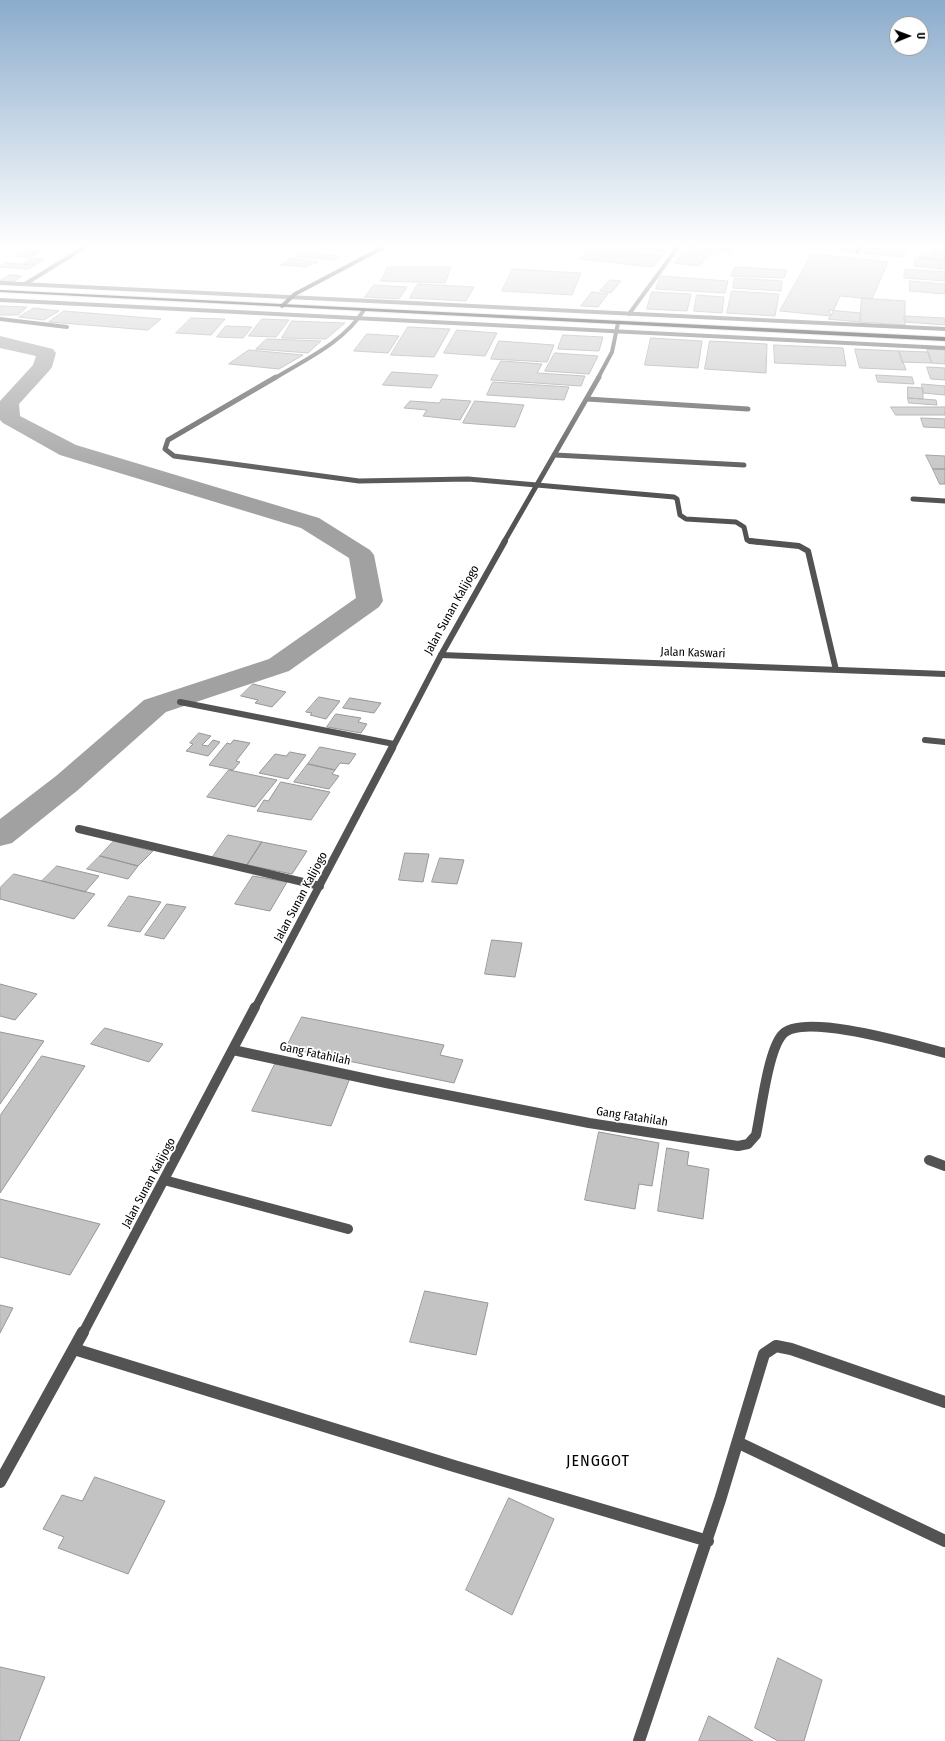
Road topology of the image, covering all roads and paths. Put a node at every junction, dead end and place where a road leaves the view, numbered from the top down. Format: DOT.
graph roads {
  1 [pos="348,328"];
  2 [pos="542,328"];
  3 [pos="617,328"];
  4 [pos="727,328"];
  5 [pos="928,328"];
  6 [pos="945,329"];
  7 [pos="784,331"];
  8 [pos="616,332"];
  9 [pos="945,339"];
  10 [pos="945,348"];
  11 [pos="587,399"];
  12 [pos="748,409"];
  13 [pos="555,455"];
  14 [pos="744,466"];
  15 [pos="537,484"];
  16 [pos="913,499"];
  17 [pos="945,500"];
  18 [pos="441,655"];
  19 [pos="836,670"];
  20 [pos="945,674"];
  21 [pos="180,702"];
  22 [pos="925,740"];
  23 [pos="945,742"];
  24 [pos="394,744"];
  25 [pos="79,829"];
  26 [pos="320,886"];
  27 [pos="233,1050"];
  28 [pos="945,1053"];
  29 [pos="929,1160"];
  30 [pos="945,1166"];
  31 [pos="164,1180"];
  32 [pos="348,1229"];
  33 [pos="74,1349"];
  34 [pos="945,1402"];
  35 [pos="739,1442"];
  36 [pos="0,1482"];
  37 [pos="708,1541"];
  38 [pos="945,1541"];
  39 [pos="639,1741"];
  1 -- 15 [label="street"];
  2 -- 8 [label="street"];
  3 -- 8 [label="street, Jalan Sunan Kalijogo"];
  4 -- 7 [label="main road"];
  5 -- 6 [label="street"];
  7 -- 9 [label="main road"];
  8 -- 10 [label="street"];
  8 -- 11 [label="street, Jalan Sunan Kalijogo"];
  11 -- 12 [label="street"];
  11 -- 13 [label="street, Jalan Sunan Kalijogo"];
  13 -- 14 [label="street"];
  13 -- 15 [label="street, Jalan Sunan Kalijogo"];
  15 -- 18 [label="street, Jalan Sunan Kalijogo"];
  15 -- 19 [label="street"];
  16 -- 17 [label="street"];
  18 -- 19 [label="street, Jalan Kaswari"];
  18 -- 24 [label="street, Jalan Sunan Kalijogo"];
  19 -- 20 [label="street, Jalan Kaswari"];
  21 -- 24 [label="street"];
  22 -- 23 [label="street"];
  24 -- 26 [label="street, Jalan Sunan Kalijogo"];
  25 -- 26 [label="street"];
  26 -- 27 [label="street, Jalan Sunan Kalijogo"];
  27 -- 28 [label="street, Gang Fatahilah"];
  27 -- 31 [label="street, Jalan Sunan Kalijogo"];
  29 -- 30 [label="street"];
  31 -- 32 [label="street"];
  31 -- 33 [label="street, Jalan Sunan Kalijogo"];
  33 -- 36 [label="street, Jalan Sunan Kalijogo"];
  33 -- 37 [label="street"];
  34 -- 35 [label="street"];
  35 -- 37 [label="street"];
  35 -- 38 [label="street"];
  37 -- 39 [label="street"];
}
